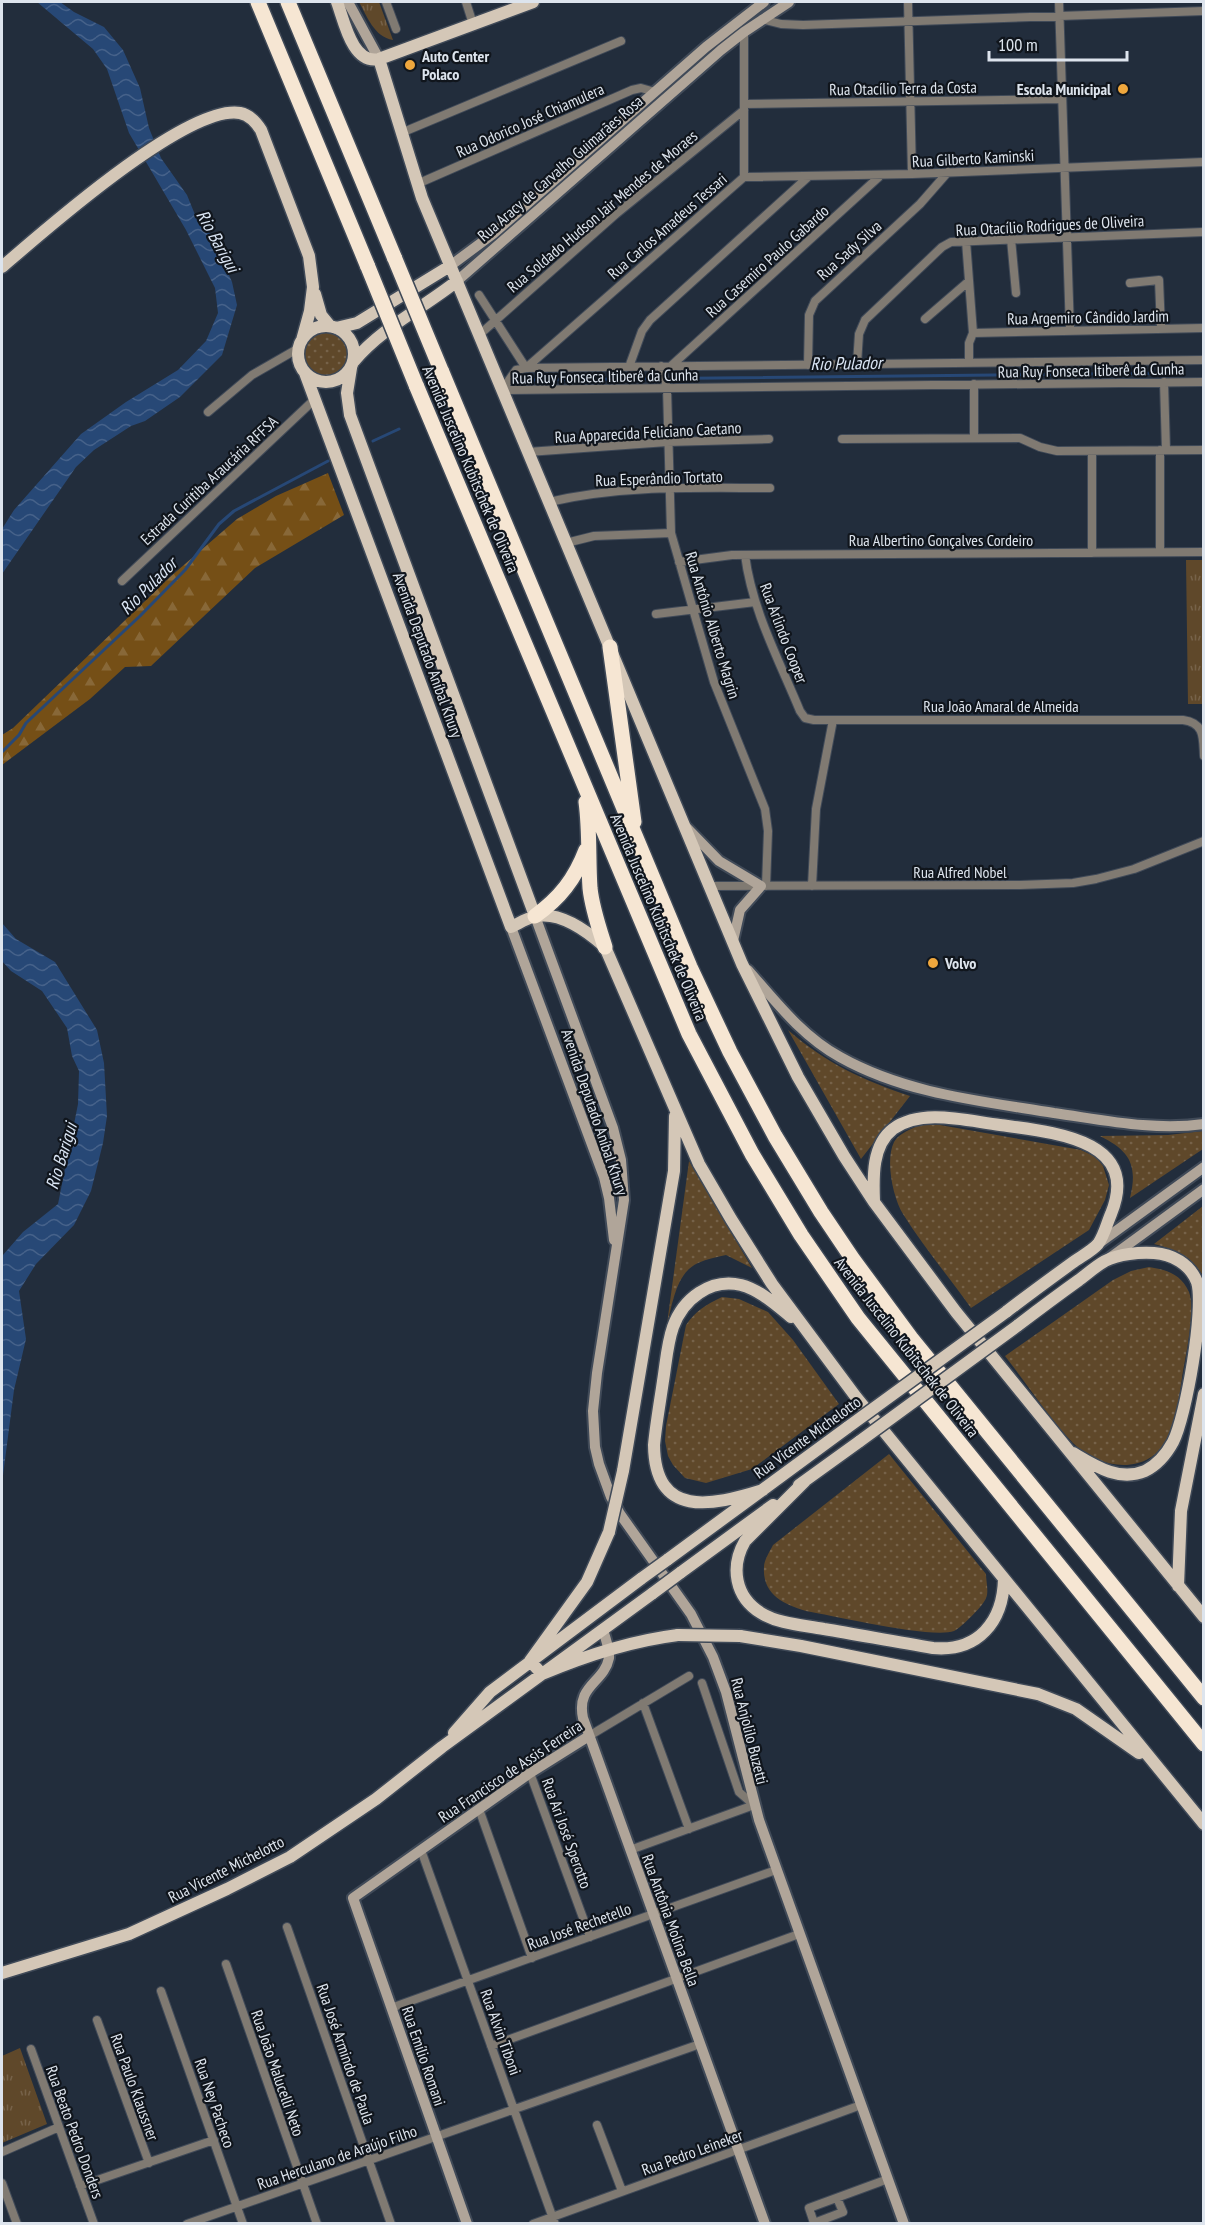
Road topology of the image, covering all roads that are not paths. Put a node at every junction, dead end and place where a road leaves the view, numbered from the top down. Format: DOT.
graph roads {
  1 [pos="258,2"];
  2 [pos="288,2"];
  3 [pos="337,2"];
  4 [pos="348,2"];
  5 [pos="386,2"];
  6 [pos="466,2"];
  7 [pos="533,2"];
  8 [pos="764,2"];
  9 [pos="789,2"];
  10 [pos="908,2"];
  11 [pos="1059,2"];
  12 [pos="1203,11"];
  13 [pos="1060,16"];
  14 [pos="762,19"];
  15 [pos="909,22"];
  16 [pos="473,24"];
  17 [pos="396,30"];
  18 [pos="744,32"];
  19 [pos="621,41"];
  20 [pos="379,58"];
  21 [pos="655,92"];
  22 [pos="1062,99"];
  23 [pos="910,102"];
  24 [pos="744,107"];
  25 [pos="401,133"];
  26 [pos="1203,162"];
  27 [pos="1065,168"];
  28 [pos="948,172"];
  29 [pos="912,174"];
  30 [pos="881,175"];
  31 [pos="744,177"];
  32 [pos="808,177"];
  33 [pos="417,184"];
  34 [pos="1203,232"];
  35 [pos="1067,237"];
  36 [pos="1011,239"];
  37 [pos="966,241"];
  38 [pos="450,266"];
  39 [pos="2,267"];
  40 [pos="457,281"];
  41 [pos="969,281"];
  42 [pos="1130,284"];
  43 [pos="313,287"];
  44 [pos="1016,293"];
  45 [pos="479,295"];
  46 [pos="925,319"];
  47 [pos="495,321"];
  48 [pos="333,327"];
  49 [pos="1203,328"];
  50 [pos="1161,329"];
  51 [pos="1070,331"];
  52 [pos="973,333"];
  53 [pos="479,335"];
  54 [pos="300,344"];
  55 [pos="1203,360"];
  56 [pos="969,363"];
  57 [pos="353,364"];
  58 [pos="857,364"];
  59 [pos="807,365"];
  60 [pos="661,366"];
  61 [pos="671,366"];
  62 [pos="629,367"];
  63 [pos="526,368"];
  64 [pos="305,373"];
  65 [pos="1164,382"];
  66 [pos="1203,382"];
  67 [pos="974,384"];
  68 [pos="667,388"];
  69 [pos="502,390"];
  70 [pos="315,399"];
  71 [pos="208,412"];
  72 [pos="974,438"];
  73 [pos="769,439"];
  74 [pos="842,439"];
  75 [pos="667,442"];
  76 [pos="1163,450"];
  77 [pos="1203,450"];
  78 [pos="1092,451"];
  79 [pos="528,452"];
  80 [pos="669,489"];
  81 [pos="770,489"];
  82 [pos="549,502"];
  83 [pos="671,533"];
  84 [pos="566,543"];
  85 [pos="1160,552"];
  86 [pos="1203,552"];
  87 [pos="1092,553"];
  88 [pos="745,555"];
  89 [pos="679,561"];
  90 [pos="122,581"];
  91 [pos="755,602"];
  92 [pos="692,610"];
  93 [pos="656,614"];
  94 [pos="610,647"];
  95 [pos="805,718"];
  96 [pos="833,720"];
  97 [pos="1203,756"];
  98 [pos="583,782"];
  99 [pos="684,824"];
  100 [pos="589,826"];
  101 [pos="1203,841"];
  102 [pos="637,843"];
  103 [pos="710,886"];
  104 [pos="764,886"];
  105 [pos="812,886"];
  106 [pos="535,916"];
  107 [pos="511,927"];
  108 [pos="733,940"];
  109 [pos="605,947"];
  110 [pos="742,964"];
  111 [pos="675,1108"];
  112 [pos="1203,1124"];
  113 [pos="1203,1167"];
  114 [pos="1203,1189"];
  115 [pos="874,1202"];
  116 [pos="1098,1244"];
  117 [pos="616,1255"];
  118 [pos="1106,1260"];
  119 [pos="802,1326"];
  120 [pos="1203,1394"];
  121 [pos="1202,1411"];
  122 [pos="1066,1450"];
  123 [pos="805,1481"];
  124 [pos="763,1490"];
  125 [pos="1004,1579"];
  126 [pos="1178,1586"];
  127 [pos="1024,1604"];
  128 [pos="999,1605"];
  129 [pos="1203,1617"];
  130 [pos="603,1629"];
  131 [pos="608,1648"];
  132 [pos="530,1661"];
  133 [pos="542,1674"];
  134 [pos="689,1676"];
  135 [pos="702,1683"];
  136 [pos="1203,1698"];
  137 [pos="643,1703"];
  138 [pos="589,1736"];
  139 [pos="1203,1744"];
  140 [pos="442,1747"];
  141 [pos="1155,1764"];
  142 [pos="530,1773"];
  143 [pos="754,1806"];
  144 [pos="479,1809"];
  145 [pos="1203,1824"];
  146 [pos="689,1829"];
  147 [pos="421,1850"];
  148 [pos="630,1850"];
  149 [pos="776,1870"];
  150 [pos="353,1898"];
  151 [pos="653,1914"];
  152 [pos="287,1927"];
  153 [pos="799,1934"];
  154 [pos="590,1937"];
  155 [pos="532,1958"];
  156 [pos="226,1964"];
  157 [pos="2,1973"];
  158 [pos="676,1979"];
  159 [pos="468,1981"];
  160 [pos="161,1991"];
  161 [pos="391,2008"];
  162 [pos="97,2020"];
  163 [pos="700,2044"];
  164 [pos="491,2046"];
  165 [pos="31,2049"];
  166 [pos="861,2105"];
  167 [pos="514,2109"];
  168 [pos="597,2125"];
  169 [pos="59,2127"];
  170 [pos="437,2136"];
  171 [pos="214,2140"];
  172 [pos="738,2150"];
  173 [pos="2,2152"];
  174 [pos="369,2160"];
  175 [pos="148,2163"];
  176 [pos="888,2179"];
  177 [pos="2,2183"];
  178 [pos="303,2183"];
  179 [pos="80,2186"];
  180 [pos="622,2191"];
  181 [pos="837,2198"];
  182 [pos="237,2206"];
  183 [pos="554,2220"];
  184 [pos="17,2223"];
  185 [pos="94,2223"];
  186 [pos="187,2223"];
  187 [pos="243,2223"];
  188 [pos="317,2223"];
  189 [pos="392,2223"];
  190 [pos="467,2223"];
  191 [pos="533,2223"];
  192 [pos="765,2223"];
  193 [pos="904,2223"];
  1 -- 98 [label="highway, Avenida Juscelino Kubitschek de Oliveira, bridge"];
  2 -- 102 [label="highway, Avenida Juscelino Kubitschek de Oliveira, bridge"];
  3 -- 20 [label="main road"];
  4 -- 20 [label="main road"];
  5 -- 17 [label="street"];
  6 -- 16 [label="street"];
  7 -- 16 [label="main road"];
  8 -- 21 [label="main road, Rua Aracy de Carvalho Guimarães Rosa"];
  9 -- 14 [label="main road, Rua Aracy de Carvalho Guimarães Rosa"];
  10 -- 15 [label="street"];
  11 -- 13 [label="street"];
  12 -- 13 [label="street"];
  13 -- 15 [label="street"];
  13 -- 22 [label="street"];
  14 -- 15 [label="street"];
  14 -- 18 [label="main road, Rua Aracy de Carvalho Guimarães Rosa"];
  15 -- 23 [label="street"];
  16 -- 20 [label="main road"];
  18 -- 24 [label="street, Rua Carlos Amadeus Tessari"];
  18 -- 40 [label="main road, Rua Aracy de Carvalho Guimarães Rosa"];
  19 -- 25 [label="street"];
  20 -- 25 [label="main road"];
  21 -- 33 [label="street, Rua Odorico José Chiamulera"];
  21 -- 38 [label="main road, Rua Aracy de Carvalho Guimarães Rosa"];
  22 -- 23 [label="street, Rua Otacílio Terra da Costa"];
  22 -- 27 [label="street"];
  23 -- 24 [label="street, Rua Otacílio Terra da Costa"];
  23 -- 29 [label="street"];
  24 -- 31 [label="street, Rua Carlos Amadeus Tessari"];
  24 -- 47 [label="street, Rua Soldado Hudson Jair Mendes de Moraes"];
  25 -- 33 [label="main road"];
  26 -- 27 [label="street, Rua Gilberto Kaminski"];
  27 -- 28 [label="street, Rua Gilberto Kaminski"];
  27 -- 35 [label="street"];
  28 -- 29 [label="street, Rua Gilberto Kaminski"];
  28 -- 59 [label="street, Rua Sady Silva"];
  29 -- 30 [label="street, Rua Gilberto Kaminski"];
  30 -- 32 [label="street, Rua Gilberto Kaminski"];
  30 -- 61 [label="street, Rua Casemiro Paulo Gabardo"];
  31 -- 32 [label="street, Rua Gilberto Kaminski"];
  31 -- 63 [label="street, Rua Carlos Amadeus Tessari"];
  32 -- 62 [label="street"];
  33 -- 38 [label="main road"];
  34 -- 35 [label="street, Rua Otacílio Rodrigues de Oliveira"];
  35 -- 36 [label="street, Rua Otacílio Rodrigues de Oliveira"];
  35 -- 51 [label="street"];
  36 -- 37 [label="street, Rua Otacílio Rodrigues de Oliveira"];
  36 -- 44 [label="street"];
  37 -- 41 [label="street"];
  37 -- 58 [label="street, Rua Otacílio Rodrigues de Oliveira"];
  38 -- 40 [label="main road"];
  38 -- 48 [label="main road, Rua Aracy de Carvalho Guimarães Rosa"];
  39 -- 43 [label="main road"];
  40 -- 53 [label="main road"];
  40 -- 57 [label="main road, Rua Aracy de Carvalho Guimarães Rosa"];
  41 -- 46 [label="street"];
  41 -- 52 [label="street"];
  42 -- 50 [label="street"];
  43 -- 48 [label="main road"];
  43 -- 54 [label="main road"];
  45 -- 47 [label="street"];
  47 -- 53 [label="street, Rua Soldado Hudson Jair Mendes de Moraes"];
  47 -- 63 [label="street"];
  48 -- 54 [label="main road"];
  48 -- 57 [label="main road"];
  49 -- 50 [label="street, Rua Argemiro Cândido Jardim"];
  50 -- 51 [label="street, Rua Argemiro Cândido Jardim"];
  51 -- 52 [label="street, Rua Argemiro Cândido Jardim"];
  52 -- 56 [label="street"];
  53 -- 69 [label="main road"];
  54 -- 64 [label="main road"];
  54 -- 71 [label="street"];
  55 -- 56 [label="street, Rua Ruy Fonseca Itiberê da Cunha"];
  56 -- 58 [label="street, Rua Ruy Fonseca Itiberê da Cunha"];
  57 -- 64 [label="main road"];
  57 -- 106 [label="main road, Avenida Deputado Aníbal Khury"];
  58 -- 59 [label="street, Rua Ruy Fonseca Itiberê da Cunha"];
  59 -- 61 [label="street, Rua Ruy Fonseca Itiberê da Cunha"];
  60 -- 61 [label="street, Rua Ruy Fonseca Itiberê da Cunha"];
  60 -- 62 [label="street, Rua Ruy Fonseca Itiberê da Cunha"];
  60 -- 68 [label="street, Rua Antônio Alberto Magrin"];
  62 -- 63 [label="street, Rua Ruy Fonseca Itiberê da Cunha"];
  63 -- 69 [label="street, Rua Ruy Fonseca Itiberê da Cunha"];
  64 -- 70 [label="main road, Avenida Deputado Aníbal Khury"];
  65 -- 66 [label="street, Rua Ruy Fonseca Itiberê da Cunha"];
  65 -- 67 [label="street, Rua Ruy Fonseca Itiberê da Cunha"];
  65 -- 76 [label="street"];
  67 -- 68 [label="street, Rua Ruy Fonseca Itiberê da Cunha"];
  67 -- 72 [label="street"];
  68 -- 69 [label="street, Rua Ruy Fonseca Itiberê da Cunha"];
  68 -- 75 [label="street, Rua Antônio Alberto Magrin"];
  69 -- 79 [label="main road"];
  70 -- 90 [label="street, Estrada Curitiba Araucária RFFSA"];
  70 -- 107 [label="main road, Avenida Deputado Aníbal Khury"];
  72 -- 74 [label="street"];
  72 -- 78 [label="street"];
  73 -- 75 [label="street, Rua Apparecida Feliciano Caetano"];
  75 -- 79 [label="street, Rua Apparecida Feliciano Caetano"];
  75 -- 80 [label="street, Rua Antônio Alberto Magrin"];
  76 -- 77 [label="street"];
  76 -- 78 [label="street"];
  76 -- 85 [label="street"];
  78 -- 87 [label="street"];
  79 -- 82 [label="main road"];
  80 -- 81 [label="street, Rua Esperândio Tortato"];
  80 -- 82 [label="street, Rua Esperândio Tortato"];
  80 -- 83 [label="street, Rua Antônio Alberto Magrin"];
  82 -- 84 [label="main road"];
  83 -- 84 [label="street"];
  83 -- 89 [label="street, Rua Antônio Alberto Magrin"];
  84 -- 94 [label="main road"];
  85 -- 86 [label="street, Rua Albertino Gonçalves Cordeiro"];
  85 -- 87 [label="street, Rua Albertino Gonçalves Cordeiro"];
  87 -- 88 [label="street, Rua Albertino Gonçalves Cordeiro"];
  88 -- 89 [label="street, Rua Albertino Gonçalves Cordeiro"];
  88 -- 91 [label="street, Rua Arlindo Cooper"];
  89 -- 92 [label="street, Rua Antônio Alberto Magrin"];
  91 -- 92 [label="street"];
  91 -- 95 [label="street, Rua Arlindo Cooper"];
  92 -- 93 [label="street"];
  92 -- 104 [label="street, Rua Antônio Alberto Magrin"];
  94 -- 99 [label="main road"];
  94 -- 102 [label="highway"];
  95 -- 96 [label="street, Rua João Amaral de Almeida"];
  96 -- 97 [label="street, Rua João Amaral de Almeida"];
  96 -- 105 [label="street"];
  98 -- 100 [label="highway"];
  98 -- 139 [label="highway, Avenida Juscelino Kubitschek de Oliveira"];
  99 -- 103 [label="main road"];
  99 -- 104 [label="main road"];
  100 -- 106 [label="highway"];
  100 -- 109 [label="highway"];
  101 -- 105 [label="street, Rua Alfred Nobel"];
  102 -- 136 [label="highway, Avenida Juscelino Kubitschek de Oliveira"];
  103 -- 104 [label="street, Rua Alfred Nobel"];
  103 -- 108 [label="main road"];
  104 -- 105 [label="street, Rua Alfred Nobel"];
  104 -- 108 [label="main road"];
  106 -- 107 [label="main road"];
  106 -- 109 [label="main road"];
  106 -- 117 [label="main road, Avenida Deputado Aníbal Khury"];
  107 -- 117 [label="main road, Avenida Deputado Aníbal Khury"];
  108 -- 110 [label="main road"];
  109 -- 111 [label="main road"];
  110 -- 112 [label="main road"];
  110 -- 115 [label="main road"];
  111 -- 119 [label="main road"];
  111 -- 132 [label="main road, bridge"];
  113 -- 116 [label="main road, Rua Vicente Michelotto"];
  114 -- 118 [label="main road, Rua Vicente Michelotto"];
  115 -- 116 [label="main road"];
  115 -- 122 [label="main road"];
  116 -- 124 [label="main road, Rua Vicente Michelotto, bridge"];
  117 -- 143 [label="main road, Rua Anjolilo Buzetti"];
  118 -- 122 [label="main road"];
  118 -- 123 [label="main road, Rua Vicente Michelotto, bridge"];
  119 -- 124 [label="main road"];
  119 -- 125 [label="main road"];
  120 -- 121 [label="main road"];
  121 -- 126 [label="main road"];
  122 -- 126 [label="main road"];
  123 -- 128 [label="main road"];
  123 -- 130 [label="main road, Rua Vicente Michelotto, bridge"];
  124 -- 132 [label="main road, Rua Vicente Michelotto, bridge"];
  125 -- 127 [label="main road"];
  125 -- 128 [label="main road"];
  126 -- 129 [label="main road"];
  127 -- 128 [label="main road"];
  127 -- 141 [label="main road"];
  130 -- 131 [label="main road"];
  130 -- 133 [label="main road, Rua Vicente Michelotto"];
  131 -- 133 [label="main road"];
  131 -- 138 [label="main road, Rua Antônia Molina Bella"];
  131 -- 141 [label="main road, bridge"];
  132 -- 133 [label="main road"];
  132 -- 140 [label="main road, Rua Vicente Michelotto"];
  133 -- 140 [label="main road, Rua Vicente Michelotto"];
  134 -- 137 [label="street, Rua Francisco de Assis Ferreira"];
  135 -- 143 [label="street"];
  137 -- 138 [label="street, Rua Francisco de Assis Ferreira"];
  137 -- 146 [label="street"];
  138 -- 142 [label="main road, Rua Francisco de Assis Ferreira"];
  138 -- 148 [label="main road, Rua Antônia Molina Bella"];
  140 -- 157 [label="main road, Rua Vicente Michelotto"];
  141 -- 145 [label="main road"];
  142 -- 144 [label="main road, Rua Francisco de Assis Ferreira"];
  142 -- 154 [label="street, Rua Ari José Sperotto"];
  143 -- 146 [label="street"];
  143 -- 149 [label="main road, Rua Anjolilo Buzetti"];
  144 -- 147 [label="main road, Rua Francisco de Assis Ferreira"];
  144 -- 155 [label="street"];
  146 -- 148 [label="street"];
  147 -- 150 [label="main road, Rua Francisco de Assis Ferreira"];
  147 -- 159 [label="street, Rua Alvin Tiboni"];
  148 -- 151 [label="main road, Rua Antônia Molina Bella"];
  149 -- 151 [label="street, Rua José Rechetello"];
  149 -- 153 [label="main road, Rua Anjolilo Buzetti"];
  150 -- 161 [label="main road, Rua Emílio Romani"];
  151 -- 154 [label="street, Rua José Rechetello"];
  151 -- 158 [label="main road, Rua Antônia Molina Bella"];
  152 -- 174 [label="street, Rua José Armindo de Paula"];
  153 -- 158 [label="street"];
  153 -- 166 [label="main road, Rua Anjolilo Buzetti"];
  154 -- 155 [label="street, Rua José Rechetello"];
  155 -- 159 [label="street, Rua José Rechetello"];
  156 -- 178 [label="street, Rua João Malucelli Neto"];
  158 -- 163 [label="main road, Rua Antônia Molina Bella"];
  158 -- 164 [label="street"];
  159 -- 161 [label="street, Rua José Rechetello"];
  159 -- 164 [label="street, Rua Alvin Tiboni"];
  160 -- 171 [label="street, Rua Ney Pacheco"];
  161 -- 170 [label="main road, Rua Emílio Romani"];
  162 -- 175 [label="street, Rua Paulo Klaussner"];
  163 -- 167 [label="street, Rua Herculano de Araújo Filho"];
  163 -- 172 [label="main road, Rua Antônia Molina Bella"];
  164 -- 167 [label="street, Rua Alvin Tiboni"];
  165 -- 169 [label="street, Rua Beato Pedro Donders"];
  166 -- 172 [label="street, Rua Pedro Leineker"];
  166 -- 176 [label="main road, Rua Anjolilo Buzetti"];
  167 -- 170 [label="street, Rua Herculano de Araújo Filho"];
  167 -- 183 [label="street, Rua Alvin Tiboni"];
  168 -- 180 [label="street"];
  169 -- 173 [label="street"];
  169 -- 179 [label="street, Rua Beato Pedro Donders"];
  170 -- 174 [label="street, Rua Herculano de Araújo Filho"];
  170 -- 190 [label="main road, Rua Emílio Romani"];
  171 -- 175 [label="street"];
  171 -- 182 [label="street, Rua Ney Pacheco"];
  172 -- 180 [label="street, Rua Pedro Leineker"];
  172 -- 192 [label="main road, Rua Antônia Molina Bella"];
  174 -- 178 [label="street, Rua Herculano de Araújo Filho"];
  174 -- 189 [label="street, Rua José Armindo de Paula"];
  175 -- 179 [label="street"];
  176 -- 181 [label="street"];
  176 -- 193 [label="main road, Rua Anjolilo Buzetti"];
  177 -- 184 [label="street"];
  178 -- 182 [label="street, Rua Herculano de Araújo Filho"];
  178 -- 188 [label="street, Rua João Malucelli Neto"];
  179 -- 185 [label="street, Rua Beato Pedro Donders"];
  180 -- 183 [label="street, Rua Pedro Leineker"];
  182 -- 186 [label="street, Rua Herculano de Araújo Filho"];
  182 -- 187 [label="street, Rua Ney Pacheco"];
  183 -- 191 [label="street, Rua Pedro Leineker"];
}
